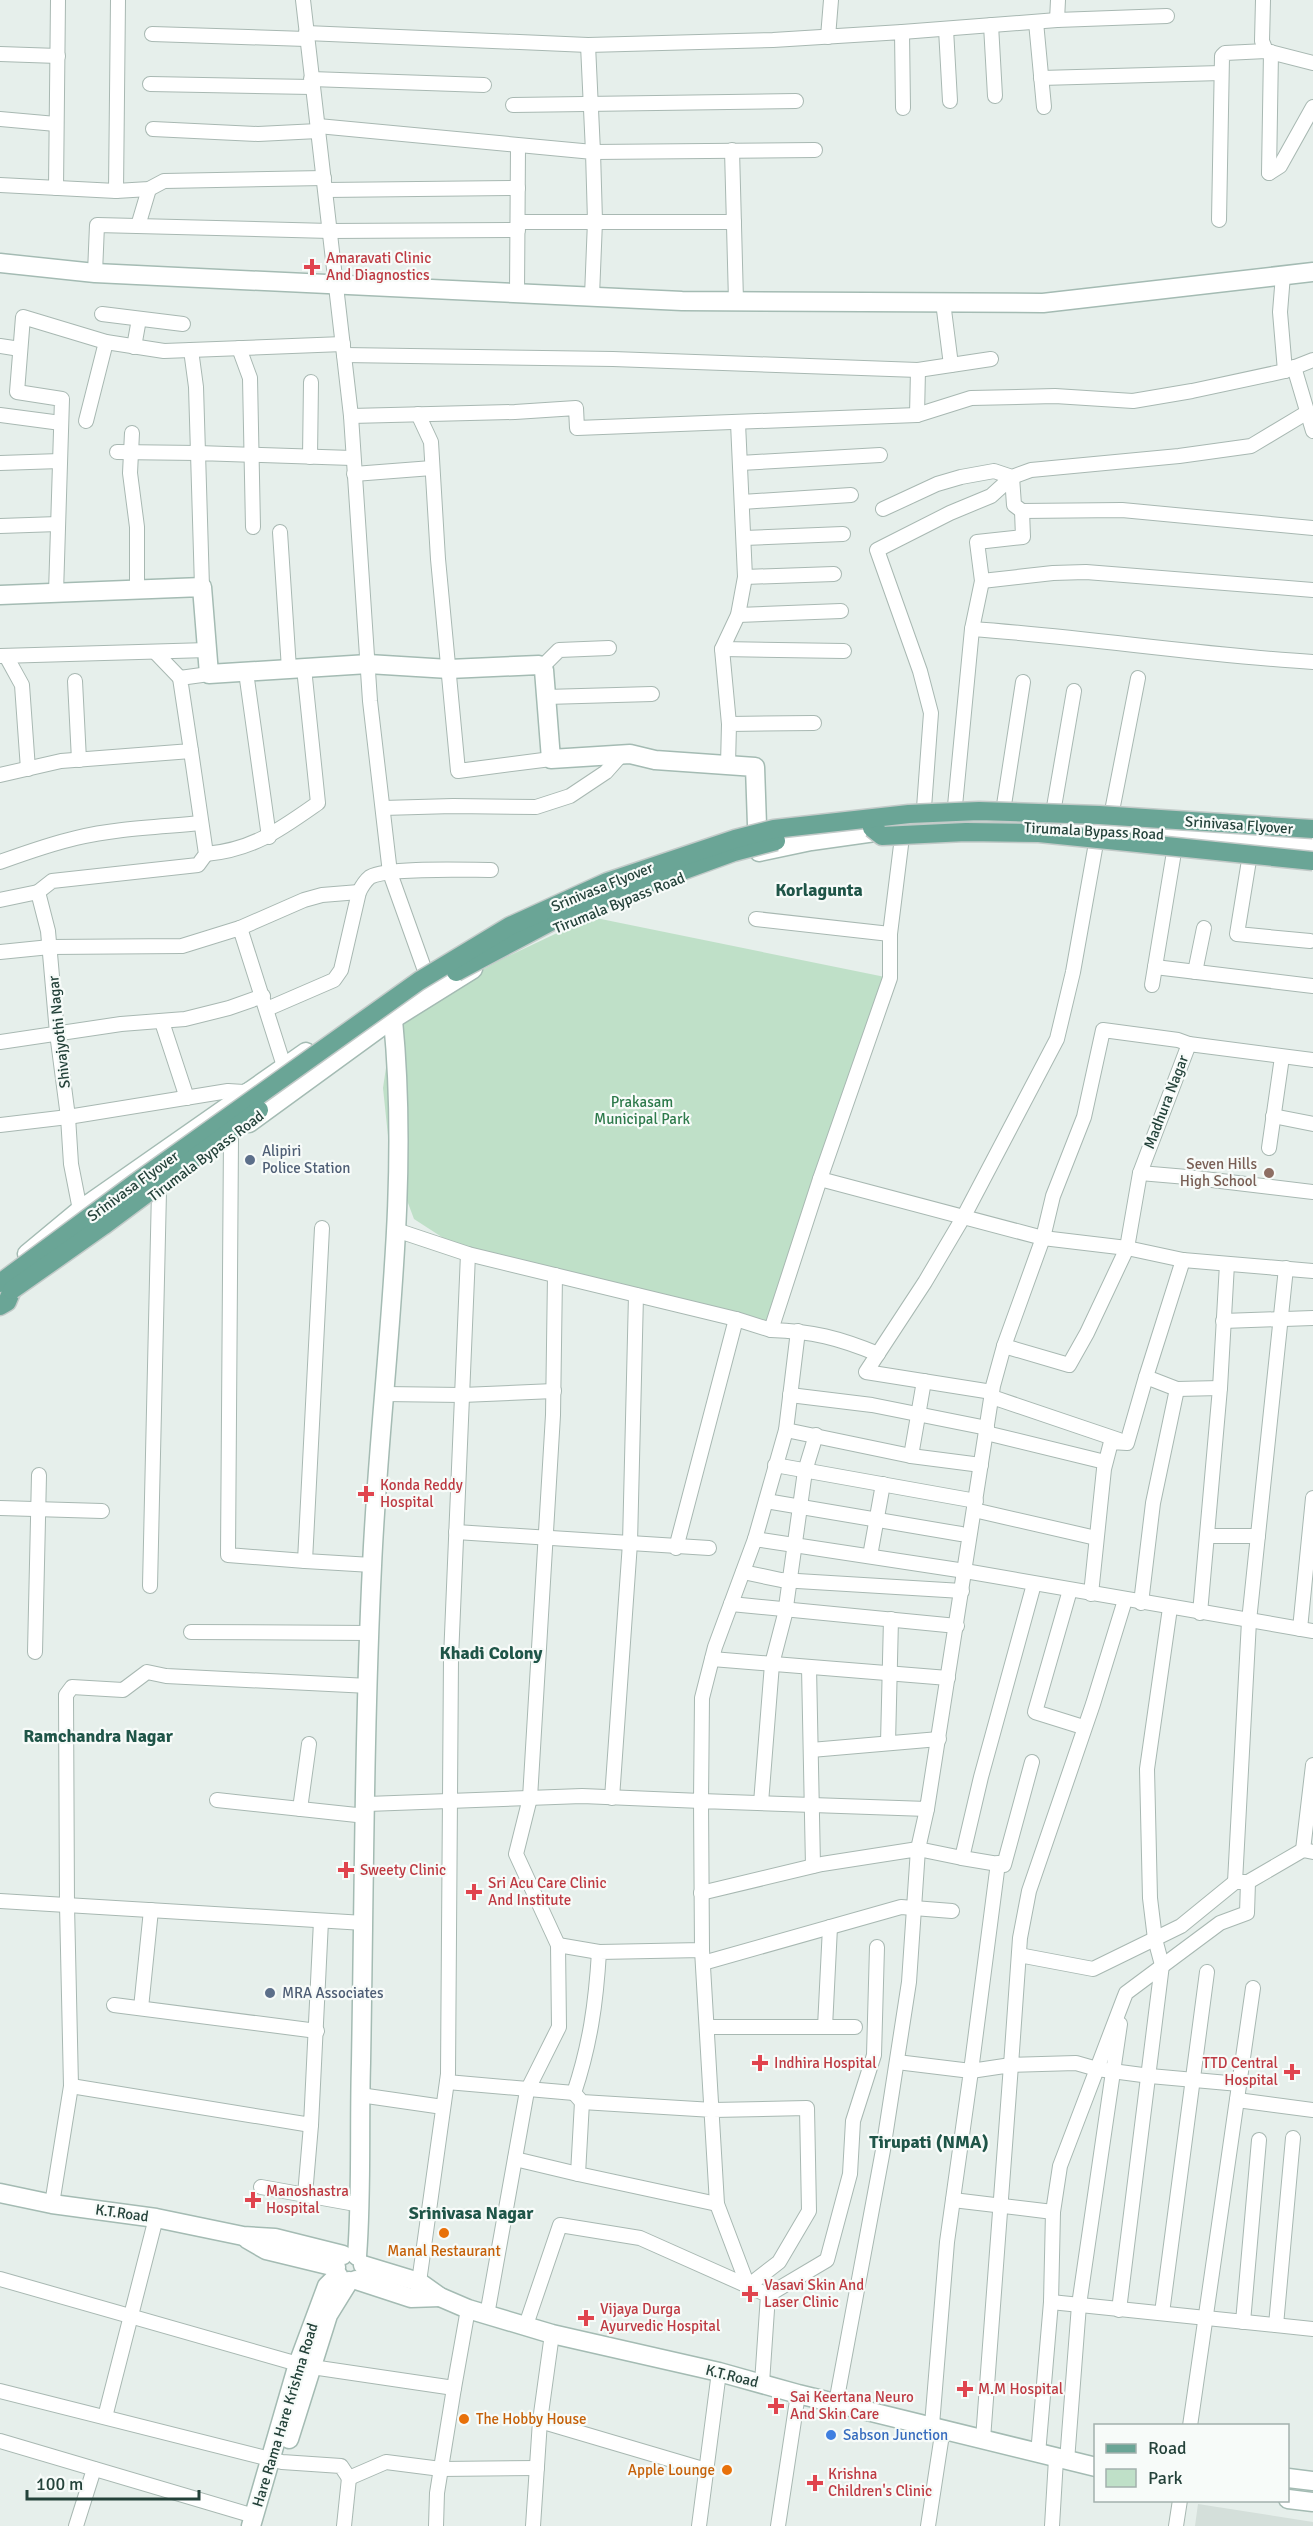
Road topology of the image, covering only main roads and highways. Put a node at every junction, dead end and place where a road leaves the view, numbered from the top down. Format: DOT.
graph roads {
  1 [pos="872,828"];
  2 [pos="1313,829"];
  3 [pos="1313,842"];
  4 [pos="1313,861"];
  5 [pos="4,1293"];
  1 -- 3 [label="main road, Srinivasa Flyover"];
  1 -- 4 [label="main road, Srinivasa Flyover, bridge"];
  1 -- 5 [label="main road, Srinivasa Flyover, bridge"];
  2 -- 5 [label="main road, Srinivasa Flyover, bridge"];
}
